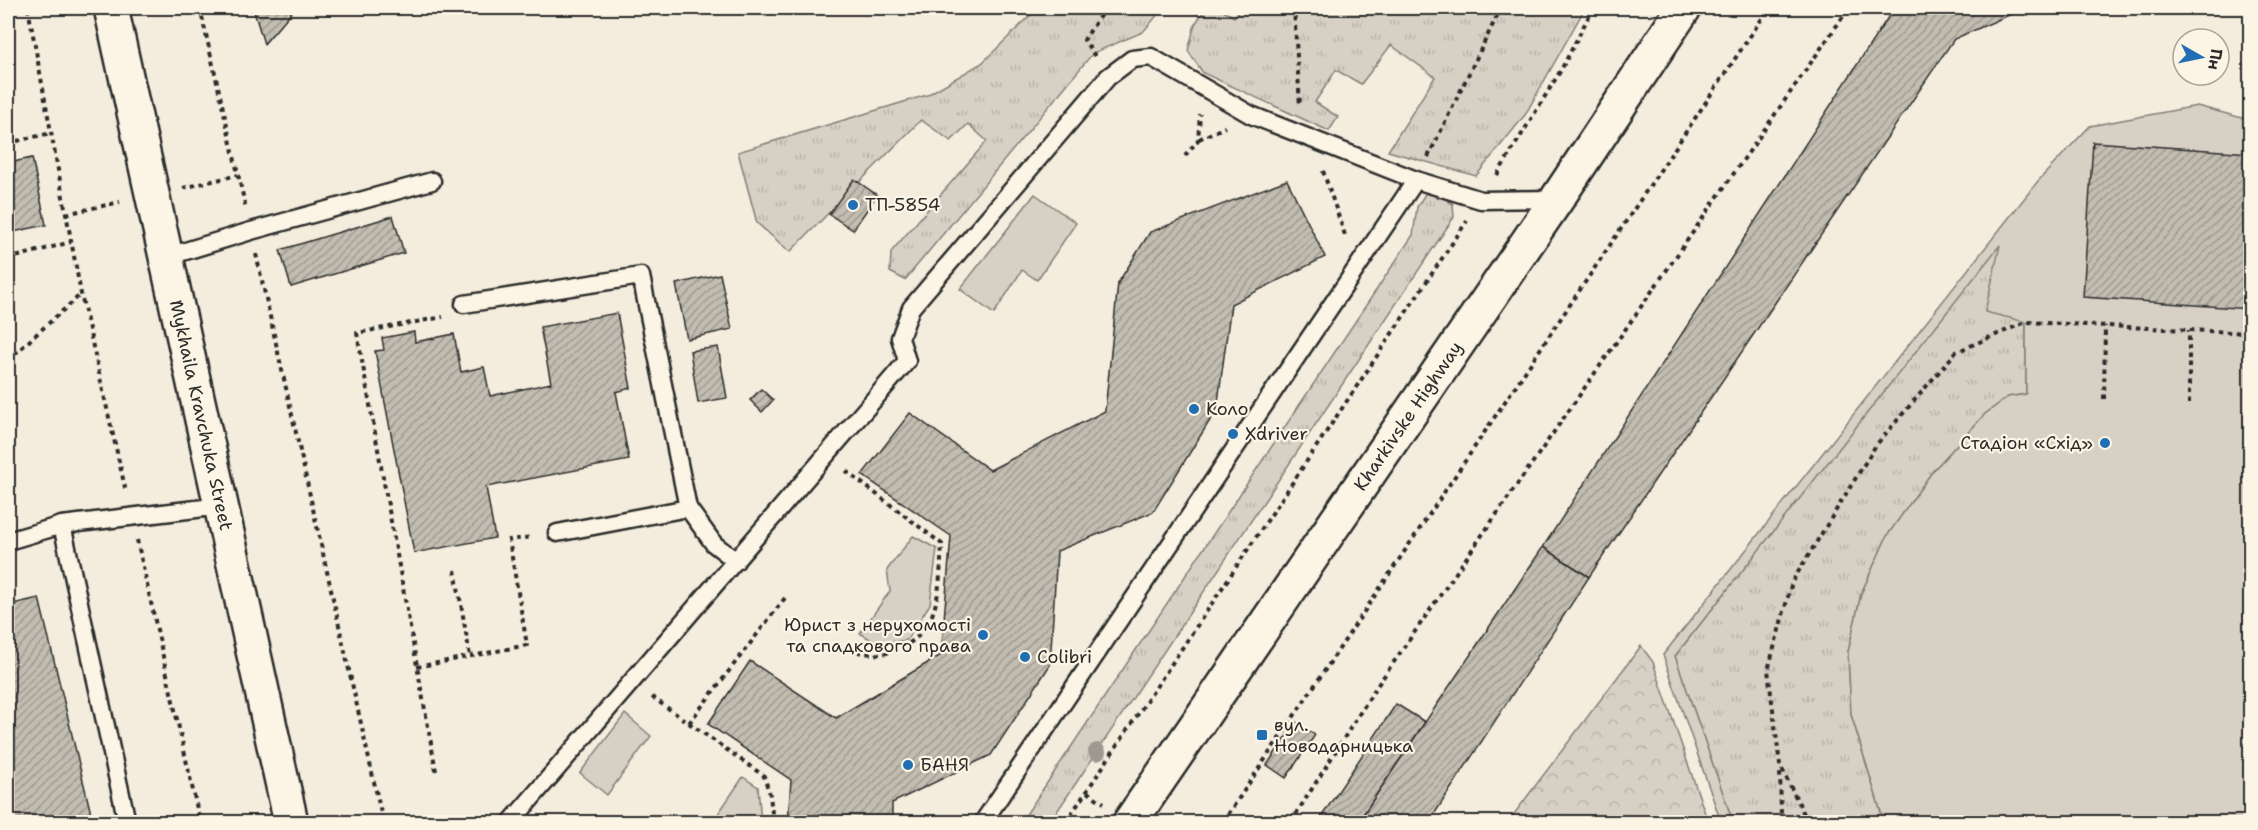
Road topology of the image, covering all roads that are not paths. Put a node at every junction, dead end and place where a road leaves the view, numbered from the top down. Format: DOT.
graph roads {
  1 [pos="111,8"];
  2 [pos="1684,8"];
  3 [pos="1416,180"];
  4 [pos="432,181"];
  5 [pos="1557,199"];
  6 [pos="166,257"];
  7 [pos="464,304"];
  8 [pos="221,506"];
  9 [pos="688,508"];
  10 [pos="62,525"];
  11 [pos="557,533"];
  12 [pos="8,541"];
  13 [pos="736,561"];
  14 [pos="127,822"];
  15 [pos="291,822"];
  16 [pos="511,822"];
  17 [pos="983,822"];
  18 [pos="1130,822"];
  1 -- 6 [label="main road, Mykhaila Kravchuka Street"];
  2 -- 5 [label="main road, Kharkivske Highway"];
  3 -- 5 [label="lane"];
  3 -- 13 [label="lane"];
  3 -- 17 [label="lane"];
  4 -- 6 [label="lane"];
  5 -- 18 [label="main road, Kharkivske Highway"];
  6 -- 8 [label="main road, Mykhaila Kravchuka Street"];
  7 -- 9 [label="lane"];
  8 -- 10 [label="lane"];
  8 -- 15 [label="main road, Mykhaila Kravchuka Street"];
  9 -- 11 [label="lane"];
  9 -- 13 [label="lane"];
  10 -- 12 [label="lane"];
  10 -- 14 [label="lane"];
  13 -- 16 [label="lane"];
}
